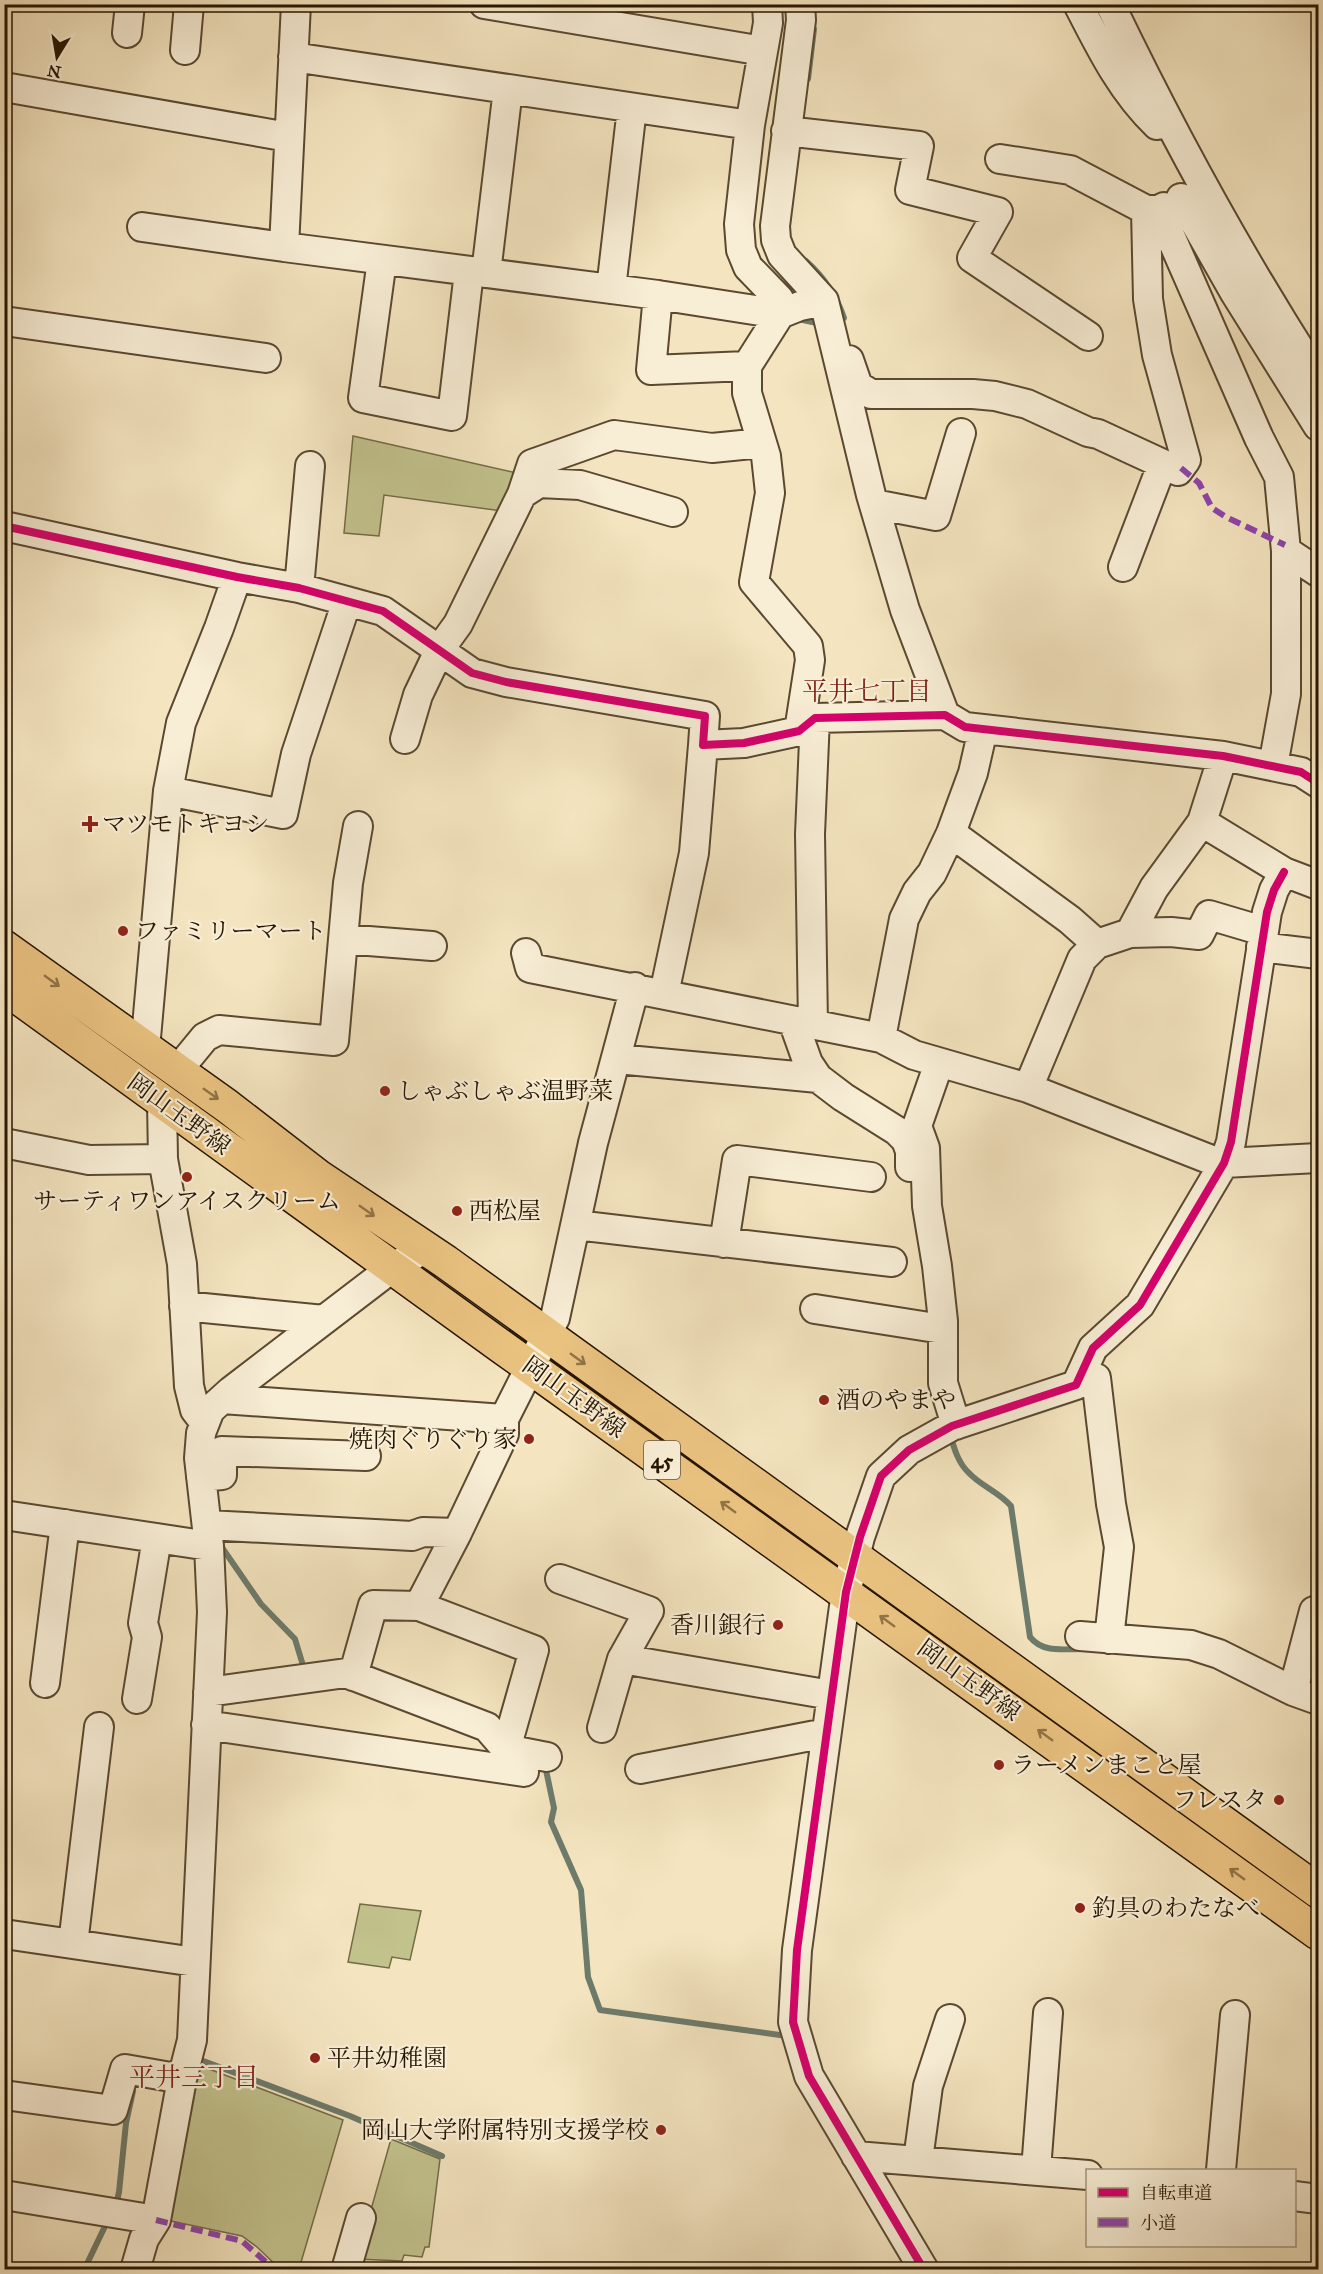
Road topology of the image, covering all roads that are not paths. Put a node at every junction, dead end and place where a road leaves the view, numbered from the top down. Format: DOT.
graph roads {
  1 [pos="130,4"];
  2 [pos="189,4"];
  3 [pos="296,4"];
  4 [pos="484,4"];
  5 [pos="767,4"];
  6 [pos="800,4"];
  7 [pos="1078,4"];
  8 [pos="1110,4"];
  9 [pos="127,33"];
  10 [pos="185,50"];
  11 [pos="763,51"];
  12 [pos="293,57"];
  13 [pos="4,87"];
  14 [pos="508,89"];
  15 [pos="632,108"];
  16 [pos="750,125"];
  17 [pos="786,131"];
  18 [pos="288,137"];
  19 [pos="1186,154"];
  20 [pos="1000,159"];
  21 [pos="1162,206"];
  22 [pos="142,227"];
  23 [pos="1232,237"];
  24 [pos="284,247"];
  25 [pos="382,260"];
  26 [pos="478,272"];
  27 [pos="611,289"];
  28 [pos="658,295"];
  29 [pos="824,301"];
  30 [pos="780,314"];
  31 [pos="4,321"];
  32 [pos="1088,336"];
  33 [pos="834,342"];
  34 [pos="266,358"];
  35 [pos="747,366"];
  36 [pos="1318,378"];
  37 [pos="1318,426"];
  38 [pos="961,432"];
  39 [pos="762,443"];
  40 [pos="1162,465"];
  41 [pos="310,466"];
  42 [pos="522,494"];
  43 [pos="874,504"];
  44 [pos="673,512"];
  45 [pos="4,526"];
  46 [pos="1286,551"];
  47 [pos="1123,567"];
  48 [pos="1318,572"];
  49 [pos="237,577"];
  50 [pos="299,588"];
  51 [pos="347,601"];
  52 [pos="440,649"];
  53 [pos="945,715"];
  54 [pos="807,724"];
  55 [pos="983,729"];
  56 [pos="405,739"];
  57 [pos="703,745"];
  58 [pos="1223,756"];
  59 [pos="1273,766"];
  60 [pos="1318,783"];
  61 [pos="168,791"];
  62 [pos="1202,822"];
  63 [pos="358,826"];
  64 [pos="951,833"];
  65 [pos="1284,872"];
  66 [pos="1318,885"];
  67 [pos="1130,933"];
  68 [pos="343,939"];
  69 [pos="1262,939"];
  70 [pos="1097,945"];
  71 [pos="432,946"];
  72 [pos="4,947"];
  73 [pos="526,953"];
  74 [pos="1318,954"];
  75 [pos="4,987"];
  76 [pos="634,987"];
  77 [pos="664,994"];
  78 [pos="803,1023"];
  79 [pos="880,1038"];
  80 [pos="145,1049"];
  81 [pos="617,1059"];
  82 [pos="939,1063"];
  83 [pos="177,1071"];
  84 [pos="818,1078"];
  85 [pos="1028,1088"];
  86 [pos="162,1102"];
  87 [pos="4,1143"];
  88 [pos="1318,1158"];
  89 [pos="163,1159"];
  90 [pos="1224,1163"];
  91 [pos="871,1177"];
  92 [pos="920,1214"];
  93 [pos="576,1225"];
  94 [pos="724,1244"];
  95 [pos="424,1249"];
  96 [pos="392,1268"];
  97 [pos="191,1307"];
  98 [pos="815,1309"];
  99 [pos="324,1320"];
  100 [pos="933,1327"];
  101 [pos="546,1336"];
  102 [pos="530,1365"];
  103 [pos="1082,1372"];
  104 [pos="222,1399"];
  105 [pos="504,1419"];
  106 [pos="205,1423"];
  107 [pos="949,1429"];
  108 [pos="366,1456"];
  109 [pos="208,1477"];
  110 [pos="4,1515"];
  111 [pos="65,1524"];
  112 [pos="212,1533"];
  113 [pos="457,1533"];
  114 [pos="157,1538"];
  115 [pos="854,1558"];
  116 [pos="560,1579"];
  117 [pos="846,1592"];
  118 [pos="419,1606"];
  119 [pos="1318,1612"];
  120 [pos="1080,1636"];
  121 [pos="1109,1639"];
  122 [pos="622,1659"];
  123 [pos="353,1676"];
  124 [pos="45,1683"];
  125 [pos="208,1692"];
  126 [pos="831,1695"];
  127 [pos="1306,1696"];
  128 [pos="137,1700"];
  129 [pos="206,1725"];
  130 [pos="99,1727"];
  131 [pos="602,1728"];
  132 [pos="826,1733"];
  133 [pos="506,1749"];
  134 [pos="640,1769"];
  135 [pos="1318,1891"];
  136 [pos="1318,1933"];
  137 [pos="4,1934"];
  138 [pos="73,1944"];
  139 [pos="195,1962"];
  140 [pos="1048,2013"];
  141 [pos="1235,2015"];
  142 [pos="950,2019"];
  143 [pos="182,2079"];
  144 [pos="4,2095"];
  145 [pos="856,2156"];
  146 [pos="918,2160"];
  147 [pos="1221,2169"];
  148 [pos="1036,2170"];
  149 [pos="1086,2175"];
  150 [pos="4,2195"];
  151 [pos="1296,2196"];
  152 [pos="1318,2199"];
  153 [pos="361,2218"];
  154 [pos="156,2220"];
  155 [pos="135,2270"];
  156 [pos="346,2270"];
  157 [pos="924,2270"];
  1 -- 9 [label="street"];
  2 -- 10 [label="street"];
  3 -- 12 [label="street"];
  4 -- 11 [label="street"];
  5 -- 11 [label="street"];
  6 -- 17 [label="street"];
  7 -- 19 [label="street"];
  8 -- 19 [label="street"];
  11 -- 16 [label="street"];
  12 -- 14 [label="street"];
  12 -- 18 [label="street"];
  13 -- 18 [label="street"];
  14 -- 15 [label="street"];
  14 -- 26 [label="street"];
  15 -- 16 [label="street"];
  15 -- 27 [label="street"];
  16 -- 30 [label="street"];
  17 -- 29 [label="street"];
  17 -- 32 [label="street"];
  18 -- 24 [label="street"];
  19 -- 23 [label="street"];
  20 -- 21 [label="street"];
  21 -- 23 [label="street"];
  21 -- 37 [label="street"];
  21 -- 40 [label="street"];
  21 -- 46 [label="street"];
  22 -- 24 [label="street"];
  23 -- 36 [label="street"];
  24 -- 25 [label="street"];
  25 -- 26 [label="street"];
  25 -- 26 [label="street"];
  26 -- 27 [label="street"];
  27 -- 28 [label="street"];
  28 -- 30 [label="street"];
  28 -- 35 [label="street"];
  29 -- 30 [label="street"];
  29 -- 33 [label="street"];
  30 -- 35 [label="street"];
  31 -- 34 [label="street"];
  33 -- 40 [label="street"];
  33 -- 43 [label="street"];
  35 -- 39 [label="street"];
  38 -- 43 [label="street"];
  39 -- 42 [label="street"];
  39 -- 54 [label="street"];
  40 -- 47 [label="street"];
  41 -- 50 [label="street"];
  42 -- 44 [label="street"];
  42 -- 52 [label="street"];
  43 -- 53 [label="street"];
  45 -- 49 [label="street"];
  46 -- 48 [label="street"];
  46 -- 59 [label="street"];
  49 -- 50 [label="street"];
  49 -- 61 [label="street"];
  50 -- 51 [label="street"];
  51 -- 52 [label="street"];
  51 -- 61 [label="street"];
  52 -- 56 [label="street"];
  52 -- 57 [label="street"];
  53 -- 54 [label="street"];
  53 -- 55 [label="street"];
  54 -- 57 [label="street"];
  54 -- 78 [label="street"];
  55 -- 58 [label="street"];
  55 -- 64 [label="street"];
  57 -- 77 [label="street"];
  58 -- 59 [label="street"];
  58 -- 62 [label="street"];
  59 -- 60 [label="street"];
  61 -- 80 [label="street"];
  62 -- 65 [label="street"];
  62 -- 67 [label="street"];
  63 -- 68 [label="street"];
  64 -- 70 [label="street"];
  64 -- 79 [label="street"];
  65 -- 66 [label="street"];
  65 -- 69 [label="street"];
  67 -- 69 [label="street"];
  67 -- 70 [label="street"];
  68 -- 71 [label="street"];
  68 -- 83 [label="street"];
  69 -- 74 [label="street"];
  69 -- 90 [label="street"];
  70 -- 85 [label="street"];
  72 -- 80 [label="main road, 岡山玉野線 / 45, one-way"];
  73 -- 76 [label="street"];
  75 -- 86 [label="main road, 岡山玉野線 / 45"];
  76 -- 77 [label="street"];
  76 -- 81 [label="street"];
  77 -- 78 [label="street"];
  78 -- 79 [label="street"];
  78 -- 84 [label="street"];
  79 -- 82 [label="street"];
  80 -- 83 [label="main road, 岡山玉野線 / 45"];
  81 -- 84 [label="street"];
  81 -- 93 [label="street"];
  82 -- 85 [label="street"];
  82 -- 92 [label="street"];
  83 -- 95 [label="main road, 岡山玉野線 / 45, one-way"];
  84 -- 92 [label="street"];
  85 -- 90 [label="street"];
  86 -- 89 [label="street"];
  86 -- 96 [label="main road, 岡山玉野線 / 45"];
  87 -- 89 [label="street"];
  88 -- 90 [label="street"];
  89 -- 97 [label="street"];
  90 -- 103 [label="street"];
  91 -- 94 [label="street"];
  92 -- 94 [label="street"];
  92 -- 100 [label="street"];
  93 -- 94 [label="street"];
  93 -- 101 [label="street"];
  95 -- 96 [label="street"];
  95 -- 101 [label="main road, 岡山玉野線 / 45"];
  96 -- 99 [label="street"];
  96 -- 102 [label="main road, 岡山玉野線 / 45"];
  97 -- 99 [label="street"];
  97 -- 106 [label="street"];
  98 -- 100 [label="street"];
  99 -- 104 [label="street"];
  100 -- 107 [label="street"];
  101 -- 102 [label="street"];
  101 -- 115 [label="main road, 岡山玉野線 / 45, one-way"];
  102 -- 105 [label="street"];
  117 -- 102 [label="main road, 岡山玉野線 / 45, one-way"];
  103 -- 107 [label="street"];
  103 -- 121 [label="street"];
  104 -- 105 [label="street"];
  104 -- 106 [label="street"];
  105 -- 113 [label="street"];
  106 -- 109 [label="street"];
  107 -- 115 [label="street"];
  108 -- 109 [label="street"];
  109 -- 112 [label="street"];
  110 -- 111 [label="street"];
  111 -- 114 [label="street"];
  111 -- 124 [label="street"];
  112 -- 113 [label="street"];
  112 -- 114 [label="street"];
  112 -- 125 [label="street"];
  113 -- 118 [label="street"];
  114 -- 128 [label="street"];
  115 -- 117 [label="street"];
  115 -- 135 [label="main road, 岡山玉野線 / 45"];
  116 -- 122 [label="street"];
  117 -- 126 [label="street"];
  136 -- 117 [label="main road, 岡山玉野線 / 45, one-way"];
  118 -- 123 [label="street"];
  118 -- 133 [label="street"];
  119 -- 127 [label="street"];
  120 -- 121 [label="street"];
  121 -- 127 [label="street"];
  122 -- 126 [label="street"];
  122 -- 131 [label="street"];
  123 -- 125 [label="street"];
  123 -- 133 [label="street"];
  125 -- 129 [label="street"];
  126 -- 132 [label="street"];
  129 -- 133 [label="street"];
  129 -- 139 [label="street"];
  130 -- 138 [label="street"];
  132 -- 134 [label="street"];
  132 -- 145 [label="street"];
  137 -- 138 [label="street"];
  138 -- 139 [label="street"];
  139 -- 143 [label="street"];
  140 -- 148 [label="street"];
  141 -- 147 [label="street"];
  142 -- 146 [label="street"];
  143 -- 144 [label="street"];
  143 -- 154 [label="street"];
  145 -- 146 [label="street"];
  145 -- 157 [label="street"];
  146 -- 148 [label="street"];
  148 -- 149 [label="street"];
  150 -- 154 [label="street"];
  151 -- 152 [label="street"];
  153 -- 156 [label="street"];
  154 -- 155 [label="street"];
}
